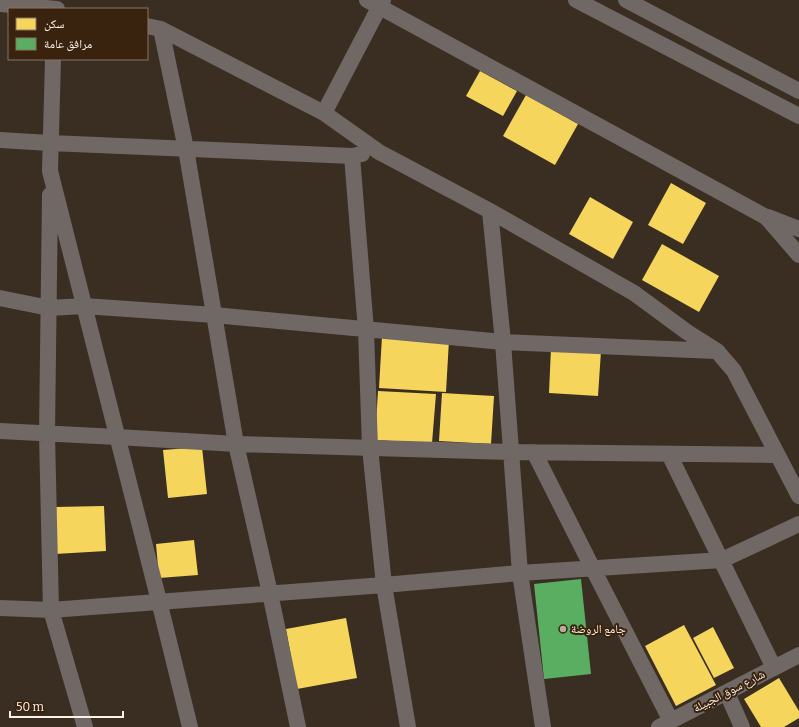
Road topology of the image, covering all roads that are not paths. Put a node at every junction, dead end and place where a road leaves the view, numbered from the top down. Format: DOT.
graph roads {
  1 [pos="576,0"];
  2 [pos="626,0"];
  3 [pos="376,2"];
  4 [pos="0,4"];
  5 [pos="55,7"];
  6 [pos="154,28"];
  7 [pos="53,60"];
  8 [pos="799,91"];
  9 [pos="324,113"];
  10 [pos="799,116"];
  11 [pos="0,140"];
  12 [pos="50,143"];
  13 [pos="186,149"];
  14 [pos="379,152"];
  15 [pos="352,156"];
  16 [pos="50,171"];
  17 [pos="490,211"];
  18 [pos="766,216"];
  19 [pos="799,229"];
  20 [pos="799,255"];
  21 [pos="0,298"];
  22 [pos="84,306"];
  23 [pos="49,308"];
  24 [pos="214,315"];
  25 [pos="366,330"];
  26 [pos="503,342"];
  27 [pos="717,351"];
  28 [pos="0,432"];
  29 [pos="47,434"];
  30 [pos="117,436"];
  31 [pos="236,444"];
  32 [pos="370,448"];
  33 [pos="511,452"];
  34 [pos="534,452"];
  35 [pos="670,454"];
  36 [pos="777,455"];
  37 [pos="797,489"];
  38 [pos="799,524"];
  39 [pos="722,560"];
  40 [pos="592,567"];
  41 [pos="520,573"];
  42 [pos="384,585"];
  43 [pos="270,593"];
  44 [pos="160,601"];
  45 [pos="0,608"];
  46 [pos="51,610"];
  47 [pos="799,655"];
  48 [pos="774,668"];
  49 [pos="727,693"];
  50 [pos="665,724"];
  51 [pos="85,727"];
  52 [pos="190,727"];
  53 [pos="298,727"];
  54 [pos="408,727"];
  55 [pos="543,727"];
  56 [pos="742,727"];
  1 -- 10 [label="street"];
  2 -- 8 [label="street"];
  3 -- 9 [label="street"];
  3 -- 18 [label="street"];
  4 -- 5 [label="street"];
  6 -- 9 [label="street"];
  6 -- 13 [label="street"];
  7 -- 12 [label="street"];
  9 -- 14 [label="street"];
  11 -- 12 [label="street"];
  12 -- 13 [label="street"];
  12 -- 16 [label="street"];
  13 -- 15 [label="street"];
  13 -- 24 [label="street"];
  14 -- 15 [label="street"];
  14 -- 17 [label="street"];
  15 -- 25 [label="street"];
  16 -- 22 [label="street"];
  16 -- 23 [label="street"];
  17 -- 26 [label="street"];
  17 -- 27 [label="street"];
  18 -- 19 [label="street"];
  18 -- 20 [label="street"];
  21 -- 23 [label="street"];
  22 -- 23 [label="street"];
  22 -- 24 [label="street"];
  22 -- 30 [label="street"];
  23 -- 29 [label="street"];
  24 -- 25 [label="street"];
  24 -- 31 [label="street"];
  25 -- 26 [label="street"];
  25 -- 32 [label="street"];
  26 -- 27 [label="street"];
  26 -- 33 [label="street"];
  27 -- 36 [label="street"];
  28 -- 29 [label="street"];
  29 -- 30 [label="street"];
  29 -- 46 [label="street"];
  30 -- 31 [label="street"];
  30 -- 44 [label="street"];
  31 -- 32 [label="street"];
  31 -- 43 [label="street"];
  32 -- 33 [label="street"];
  32 -- 42 [label="street"];
  33 -- 34 [label="street"];
  33 -- 41 [label="street"];
  34 -- 35 [label="street"];
  34 -- 40 [label="street"];
  35 -- 36 [label="street"];
  35 -- 39 [label="street"];
  36 -- 37 [label="street"];
  38 -- 39 [label="street"];
  39 -- 40 [label="street"];
  39 -- 48 [label="street"];
  40 -- 41 [label="street"];
  40 -- 50 [label="street"];
  41 -- 42 [label="street"];
  41 -- 55 [label="street"];
  42 -- 43 [label="street"];
  42 -- 54 [label="street"];
  43 -- 44 [label="street"];
  43 -- 53 [label="street"];
  44 -- 46 [label="street"];
  44 -- 52 [label="street"];
  45 -- 46 [label="street"];
  46 -- 51 [label="street"];
  47 -- 48 [label="street, شارع سوق الجبيلة"];
  48 -- 49 [label="street, شارع سوق الجبيلة"];
  49 -- 50 [label="street, شارع سوق الجبيلة"];
  49 -- 56 [label="street"];
}
